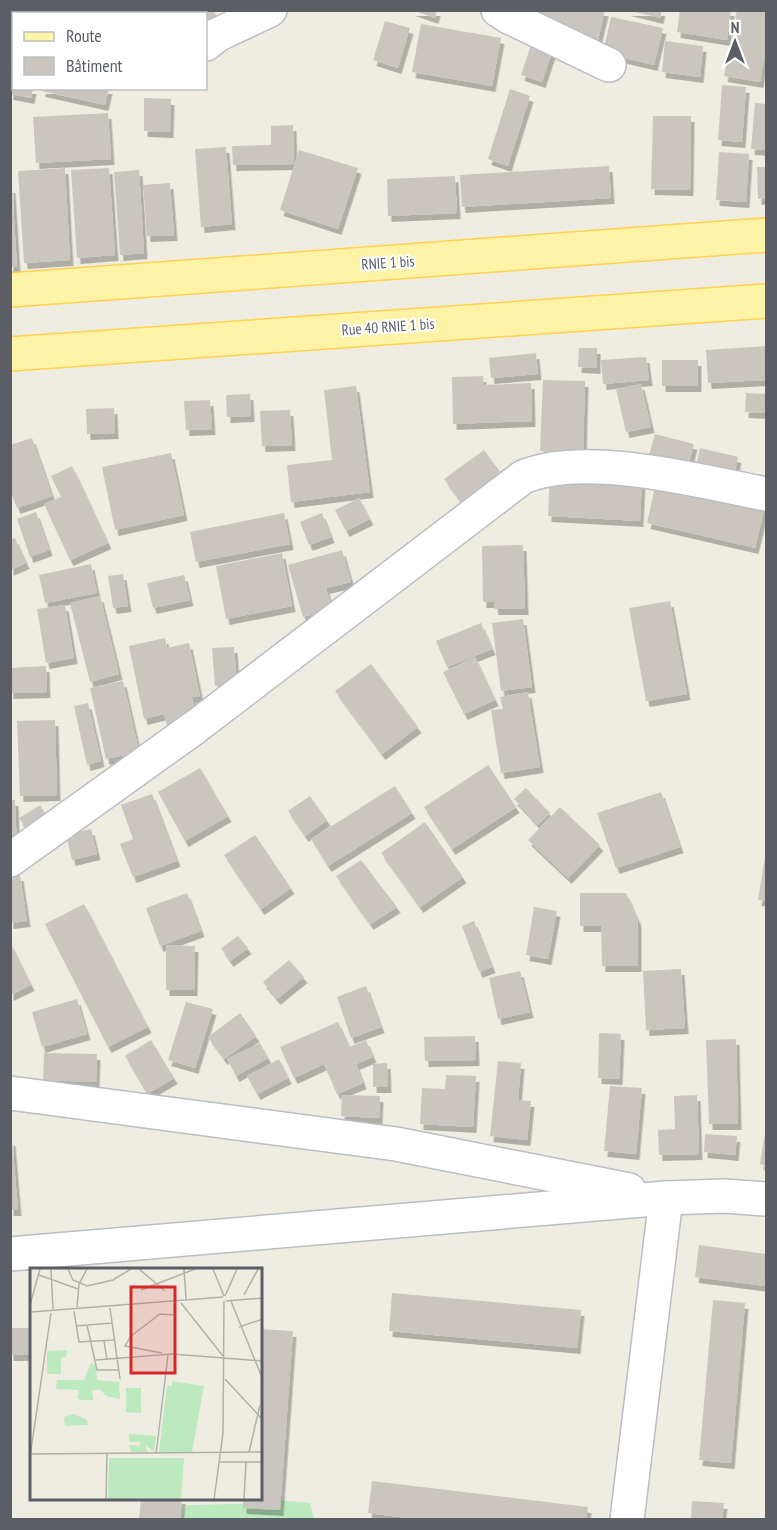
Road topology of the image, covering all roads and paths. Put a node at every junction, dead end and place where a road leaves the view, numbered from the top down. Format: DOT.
graph roads {
  1 [pos="270,10"];
  2 [pos="498,10"];
  3 [pos="207,43"];
  4 [pos="609,65"];
  5 [pos="766,235"];
  6 [pos="10,290"];
  7 [pos="766,301"];
  8 [pos="10,354"];
  9 [pos="766,494"];
  10 [pos="10,860"];
  11 [pos="10,1093"];
  12 [pos="666,1198"];
  13 [pos="766,1199"];
  14 [pos="10,1254"];
  15 [pos="627,1520"];
  1 -- 3 [label="street"];
  2 -- 4 [label="street"];
  5 -- 6 [label="main road, RNIE 1 bis"];
  7 -- 8 [label="main road, Rue 40 RNIE 1 bis"];
  9 -- 10 [label="street"];
  11 -- 12 [label="street"];
  12 -- 13 [label="street"];
  12 -- 14 [label="street"];
  12 -- 15 [label="street"];
}
